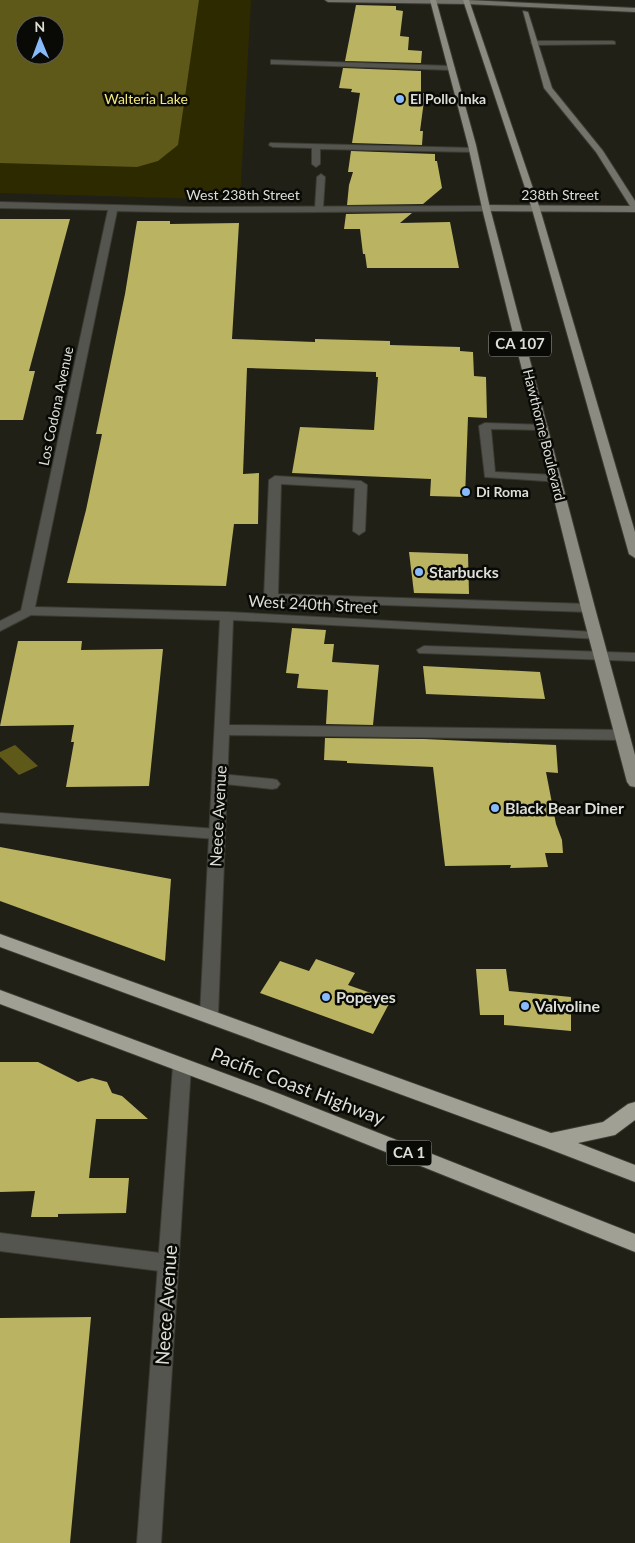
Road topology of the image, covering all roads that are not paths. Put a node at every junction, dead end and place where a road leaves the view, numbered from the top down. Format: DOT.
graph roads {
  1 [pos="328,0"];
  2 [pos="340,0"];
  3 [pos="434,1"];
  4 [pos="467,1"];
  5 [pos="471,10"];
  6 [pos="635,11"];
  7 [pos="526,12"];
  8 [pos="535,43"];
  9 [pos="613,43"];
  10 [pos="274,62"];
  11 [pos="451,68"];
  12 [pos="273,145"];
  13 [pos="316,146"];
  14 [pos="473,150"];
  15 [pos="316,164"];
  16 [pos="321,177"];
  17 [pos="0,204"];
  18 [pos="113,207"];
  19 [pos="319,208"];
  20 [pos="486,208"];
  21 [pos="635,208"];
  22 [pos="536,209"];
  23 [pos="542,427"];
  24 [pos="556,479"];
  25 [pos="359,532"];
  26 [pos="635,554"];
  27 [pos="588,608"];
  28 [pos="28,610"];
  29 [pos="227,616"];
  30 [pos="0,627"];
  31 [pos="595,636"];
  32 [pos="424,650"];
  33 [pos="600,655"];
  34 [pos="635,657"];
  35 [pos="222,730"];
  36 [pos="623,735"];
  37 [pos="220,779"];
  38 [pos="635,782"];
  39 [pos="272,784"];
  40 [pos="0,818"];
  41 [pos="217,834"];
  42 [pos="0,940"];
  43 [pos="0,996"];
  44 [pos="209,1015"];
  45 [pos="182,1066"];
  46 [pos="635,1110"];
  47 [pos="552,1142"];
  48 [pos="635,1174"];
  49 [pos="0,1242"];
  50 [pos="635,1243"];
  51 [pos="168,1263"];
  52 [pos="150,1543"];
  1 -- 2 [label="street"];
  2 -- 3 [label="street"];
  3 -- 4 [label="street"];
  3 -- 5 [label="street"];
  3 -- 11 [label="main road, Hawthorne Boulevard / CA 107"];
  4 -- 5 [label="main road, CA 107"];
  4 -- 6 [label="street"];
  5 -- 7 [label="street"];
  5 -- 22 [label="main road, CA 107"];
  6 -- 7 [label="street"];
  7 -- 8 [label="street"];
  8 -- 9 [label="street"];
  8 -- 21 [label="street"];
  10 -- 11 [label="street"];
  11 -- 14 [label="main road, Hawthorne Boulevard / CA 107"];
  12 -- 13 [label="street"];
  13 -- 14 [label="street"];
  13 -- 15 [label="street"];
  14 -- 20 [label="main road, Hawthorne Boulevard / CA 107"];
  16 -- 19 [label="street"];
  17 -- 18 [label="street, West 238th Street"];
  18 -- 19 [label="street, West 238th Street"];
  18 -- 28 [label="street, Los Codona Avenue"];
  19 -- 20 [label="street, West 238th Street"];
  20 -- 22 [label="street, 238th Street"];
  20 -- 23 [label="main road, Hawthorne Boulevard / CA 107"];
  21 -- 22 [label="street, 238th Street"];
  22 -- 26 [label="main road, CA 107"];
  23 -- 24 [label="main road, Hawthorne Boulevard / CA 107"];
  23 -- 24 [label="street"];
  24 -- 27 [label="main road, Hawthorne Boulevard / CA 107"];
  25 -- 27 [label="street"];
  27 -- 31 [label="main road, Hawthorne Boulevard / CA 107"];
  28 -- 29 [label="street, West 240th Street"];
  28 -- 30 [label="street"];
  29 -- 31 [label="street, West 240th Street"];
  29 -- 35 [label="street, Neece Avenue"];
  31 -- 33 [label="main road, Hawthorne Boulevard / CA 107"];
  32 -- 33 [label="street"];
  33 -- 34 [label="street"];
  33 -- 36 [label="main road, Hawthorne Boulevard / CA 107"];
  35 -- 36 [label="street"];
  35 -- 37 [label="street, Neece Avenue"];
  36 -- 38 [label="main road, Hawthorne Boulevard / CA 107"];
  37 -- 39 [label="street"];
  37 -- 41 [label="street, Neece Avenue"];
  40 -- 41 [label="street"];
  41 -- 44 [label="street, Neece Avenue"];
  42 -- 44 [label="highway, Pacific Coast Highway"];
  43 -- 45 [label="highway, Pacific Coast Highway / CA 1"];
  44 -- 47 [label="highway, Pacific Coast Highway"];
  45 -- 50 [label="highway, Pacific Coast Highway / CA 1"];
  45 -- 51 [label="street, Neece Avenue"];
  46 -- 47 [label="highway"];
  47 -- 48 [label="highway, Pacific Coast Highway"];
  49 -- 51 [label="street"];
  51 -- 52 [label="street, Neece Avenue"];
}
